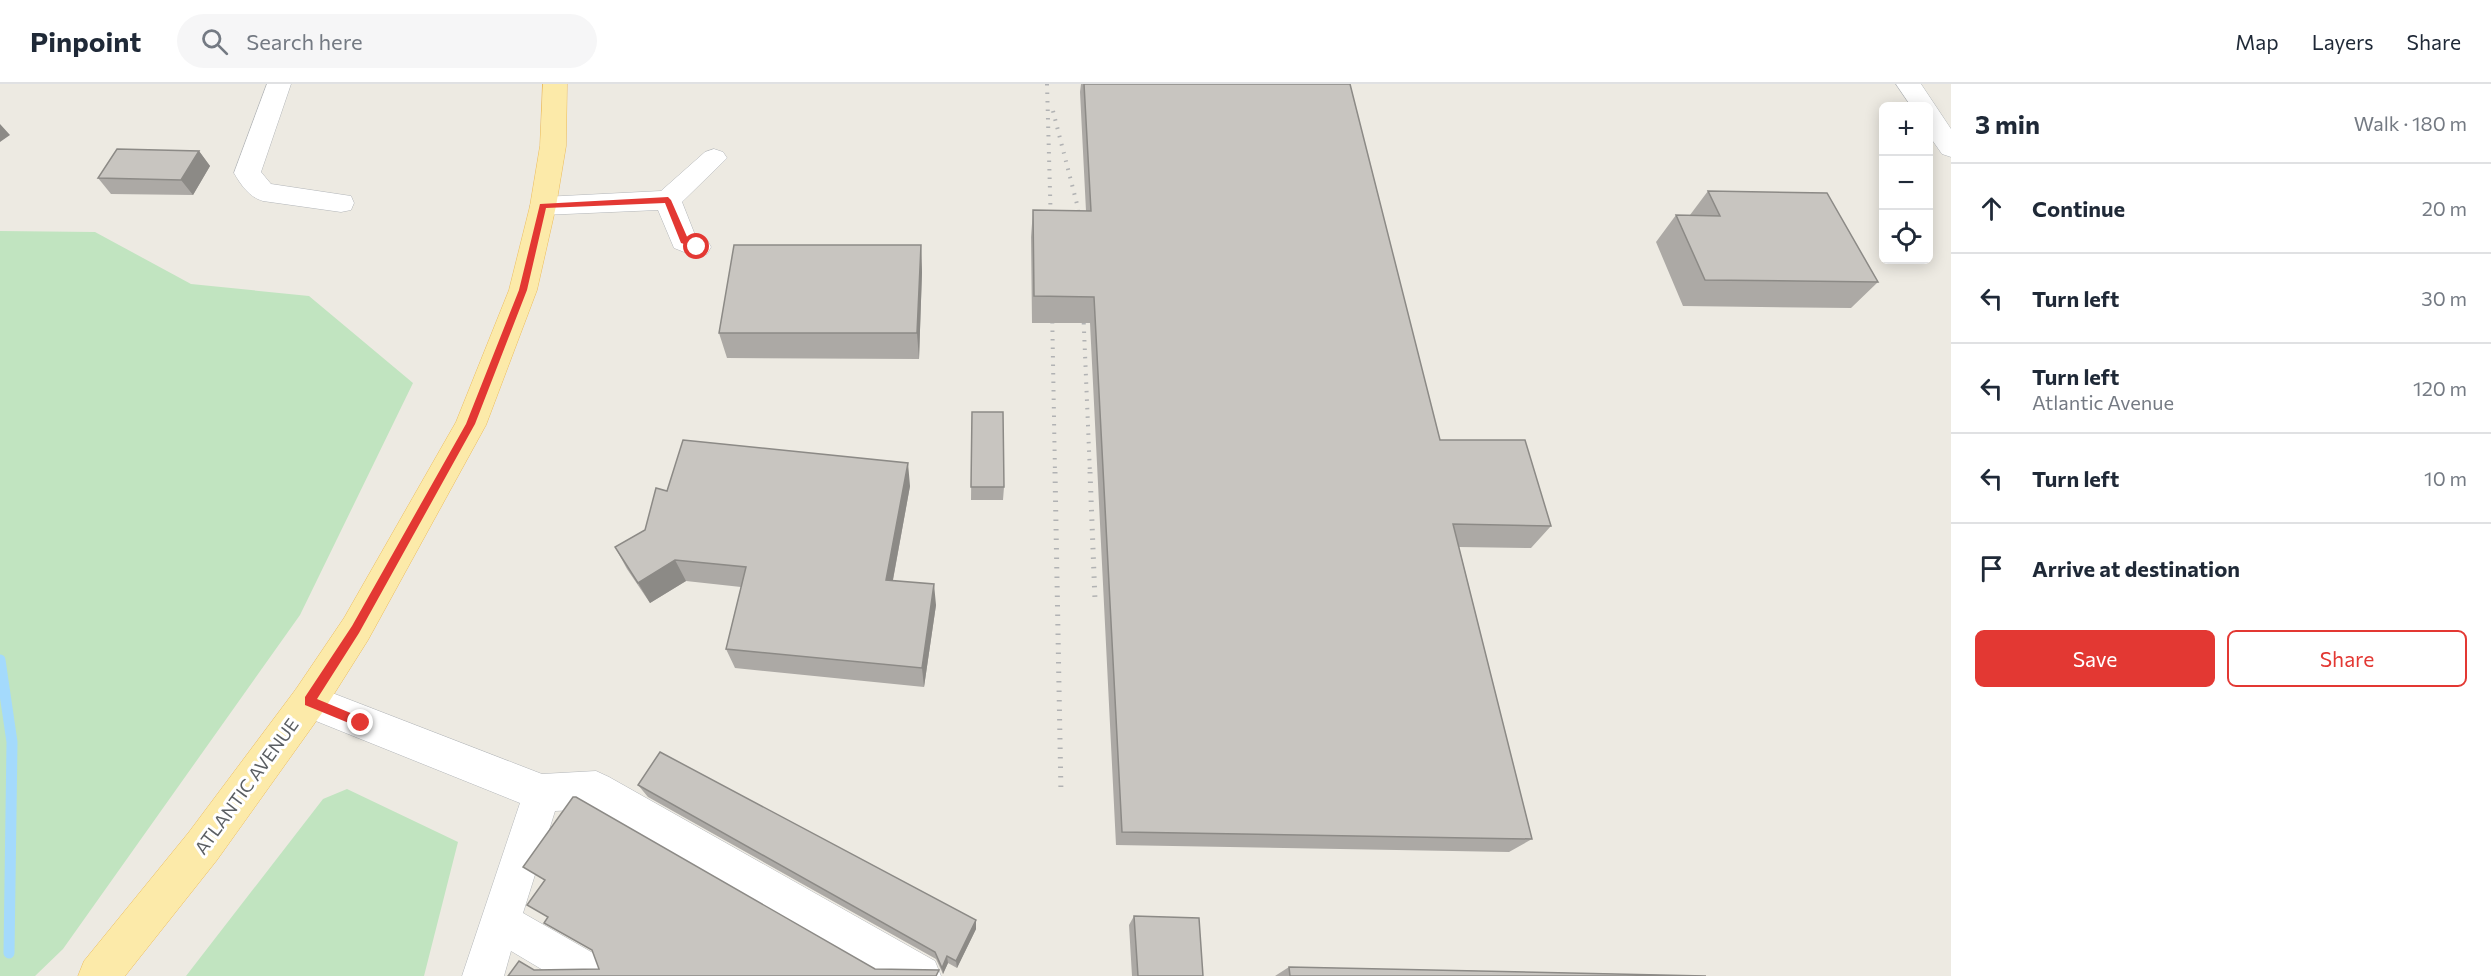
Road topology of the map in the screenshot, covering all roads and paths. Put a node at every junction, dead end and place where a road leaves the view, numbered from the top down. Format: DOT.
graph roads {
  1 [pos="279,84"];
  2 [pos="555,84"];
  3 [pos="1908,84"];
  4 [pos="1920,102"];
  5 [pos="1933,120"];
  6 [pos="1951,148"];
  7 [pos="714,158"];
  8 [pos="668,200"];
  9 [pos="341,203"];
  10 [pos="543,206"];
  11 [pos="697,247"];
  12 [pos="309,701"];
  13 [pos="542,792"];
  14 [pos="500,922"];
  15 [pos="99,976"];
  16 [pos="483,976"];
  17 [pos="592,976"];
  18 [pos="920,976"];
  1 -- 9 [label="street"];
  2 -- 10 [label="main road, ATLANTIC AVENUE"];
  3 -- 4 [label="street"];
  5 -- 6 [label="street"];
  7 -- 8 [label="street"];
  8 -- 10 [label="street"];
  8 -- 11 [label="street"];
  10 -- 12 [label="main road, ATLANTIC AVENUE"];
  12 -- 13 [label="street"];
  12 -- 15 [label="main road, ATLANTIC AVENUE"];
  13 -- 14 [label="street"];
  13 -- 18 [label="street"];
  14 -- 16 [label="street"];
  14 -- 17 [label="street"];
}
